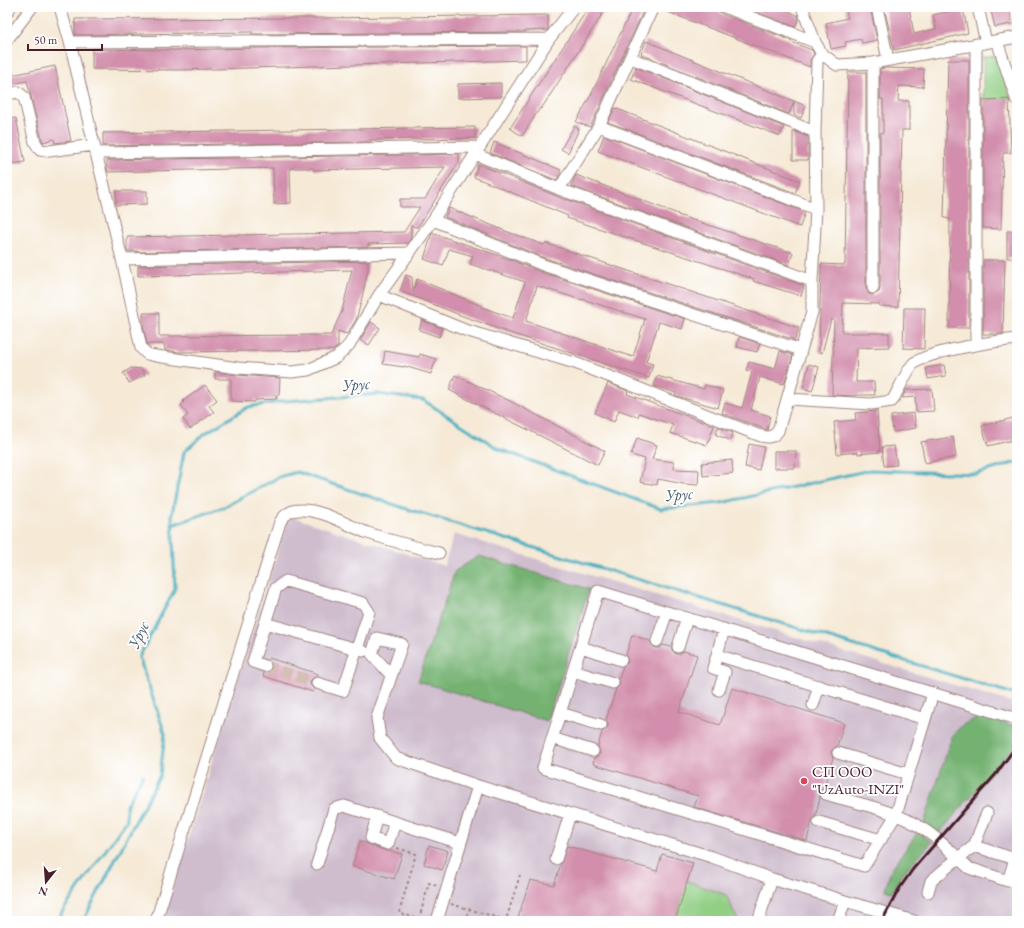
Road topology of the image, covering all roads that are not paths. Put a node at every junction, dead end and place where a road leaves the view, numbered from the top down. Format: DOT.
graph roads {
  1 [pos="32,7"];
  2 [pos="60,7"];
  3 [pos="574,7"];
  4 [pos="653,7"];
  5 [pos="725,7"];
  6 [pos="802,7"];
  7 [pos="877,7"];
  8 [pos="978,7"];
  9 [pos="1017,37"];
  10 [pos="549,39"];
  11 [pos="7,40"];
  12 [pos="997,41"];
  13 [pos="70,42"];
  14 [pos="815,42"];
  15 [pos="981,43"];
  16 [pos="822,54"];
  17 [pos="631,58"];
  18 [pos="888,60"];
  19 [pos="873,63"];
  20 [pos="7,94"];
  21 [pos="1017,101"];
  22 [pos="599,126"];
  23 [pos="814,132"];
  24 [pos="95,149"];
  25 [pos="477,150"];
  26 [pos="559,189"];
  27 [pos="816,209"];
  28 [pos="433,220"];
  29 [pos="410,253"];
  30 [pos="122,259"];
  31 [pos="812,280"];
  32 [pos="873,288"];
  33 [pos="379,295"];
  34 [pos="1017,339"];
  35 [pos="976,345"];
  36 [pos="801,350"];
  37 [pos="788,399"];
  38 [pos="439,554"];
  39 [pos="667,612"];
  40 [pos="687,618"];
  41 [pos="265,623"];
  42 [pos="724,629"];
  43 [pos="657,641"];
  44 [pos="581,647"];
  45 [pos="678,647"];
  46 [pos="357,650"];
  47 [pos="372,654"];
  48 [pos="717,656"];
  49 [pos="621,660"];
  50 [pos="265,666"];
  51 [pos="573,671"];
  52 [pos="391,675"];
  53 [pos="317,683"];
  54 [pos="613,683"];
  55 [pos="819,686"];
  56 [pos="719,690"];
  57 [pos="933,693"];
  58 [pos="813,705"];
  59 [pos="560,713"];
  60 [pos="925,719"];
  61 [pos="1017,719"];
  62 [pos="601,725"];
  63 [pos="552,738"];
  64 [pos="593,751"];
  65 [pos="838,753"];
  66 [pos="908,774"];
  67 [pos="478,786"];
  68 [pos="826,794"];
  69 [pos="987,813"];
  70 [pos="570,814"];
  71 [pos="896,815"];
  72 [pos="377,816"];
  73 [pos="395,822"];
  74 [pos="819,822"];
  75 [pos="881,840"];
  76 [pos="460,843"];
  77 [pos="974,846"];
  78 [pos="958,858"];
  79 [pos="556,859"];
  80 [pos="318,864"];
  81 [pos="772,879"];
  82 [pos="928,892"];
  83 [pos="845,901"];
  84 [pos="156,921"];
  85 [pos="437,921"];
  86 [pos="758,921"];
  87 [pos="838,921"];
  88 [pos="914,921"];
  1 -- 11 [label="street"];
  2 -- 13 [label="street"];
  3 -- 10 [label="street"];
  4 -- 17 [label="street"];
  5 -- 14 [label="street"];
  6 -- 14 [label="street"];
  7 -- 18 [label="street"];
  8 -- 15 [label="street"];
  9 -- 12 [label="street"];
  10 -- 13 [label="street"];
  10 -- 25 [label="street"];
  12 -- 15 [label="street"];
  12 -- 21 [label="street"];
  13 -- 24 [label="street"];
  14 -- 16 [label="street"];
  15 -- 18 [label="street"];
  15 -- 35 [label="street"];
  16 -- 19 [label="street"];
  16 -- 23 [label="street"];
  17 -- 22 [label="street"];
  17 -- 23 [label="street"];
  18 -- 19 [label="street"];
  19 -- 32 [label="street"];
  20 -- 24 [label="street"];
  22 -- 26 [label="street"];
  22 -- 27 [label="street"];
  23 -- 27 [label="street"];
  24 -- 25 [label="street"];
  24 -- 30 [label="street"];
  25 -- 26 [label="street"];
  25 -- 28 [label="street"];
  26 -- 31 [label="street"];
  27 -- 31 [label="street"];
  28 -- 29 [label="street"];
  28 -- 36 [label="street"];
  29 -- 30 [label="street"];
  29 -- 33 [label="street"];
  30 -- 33 [label="street"];
  31 -- 36 [label="street"];
  33 -- 37 [label="street"];
  34 -- 35 [label="street"];
  35 -- 37 [label="street"];
  36 -- 37 [label="street"];
  38 -- 84 [label="street"];
  39 -- 40 [label="street"];
  39 -- 43 [label="street"];
  39 -- 44 [label="street"];
  40 -- 42 [label="street"];
  40 -- 45 [label="street"];
  41 -- 46 [label="street"];
  41 -- 46 [label="street"];
  41 -- 50 [label="street"];
  42 -- 48 [label="street"];
  42 -- 57 [label="street"];
  44 -- 49 [label="street"];
  44 -- 51 [label="street"];
  46 -- 47 [label="street"];
  46 -- 53 [label="street"];
  47 -- 52 [label="street"];
  47 -- 52 [label="street"];
  48 -- 55 [label="street"];
  48 -- 56 [label="street"];
  51 -- 54 [label="street"];
  51 -- 59 [label="street"];
  52 -- 67 [label="street"];
  55 -- 58 [label="street"];
  55 -- 60 [label="street"];
  57 -- 60 [label="street"];
  57 -- 61 [label="street"];
  59 -- 62 [label="street"];
  59 -- 63 [label="street"];
  60 -- 66 [label="street"];
  63 -- 64 [label="street"];
  63 -- 75 [label="street"];
  65 -- 66 [label="street"];
  66 -- 71 [label="street"];
  67 -- 70 [label="street"];
  67 -- 76 [label="street"];
  68 -- 71 [label="street"];
  69 -- 77 [label="street"];
  70 -- 79 [label="street"];
  70 -- 81 [label="street"];
  71 -- 75 [label="street"];
  71 -- 78 [label="street"];
  72 -- 73 [label="street"];
  72 -- 73 [label="street"];
  72 -- 80 [label="street"];
  73 -- 76 [label="street"];
  74 -- 75 [label="street"];
  76 -- 85 [label="street"];
  77 -- 78 [label="street"];
  77 -- 78 [label="street"];
  78 -- 82 [label="street"];
  81 -- 83 [label="street"];
  81 -- 86 [label="street"];
  83 -- 87 [label="street"];
  83 -- 88 [label="street"];
}
